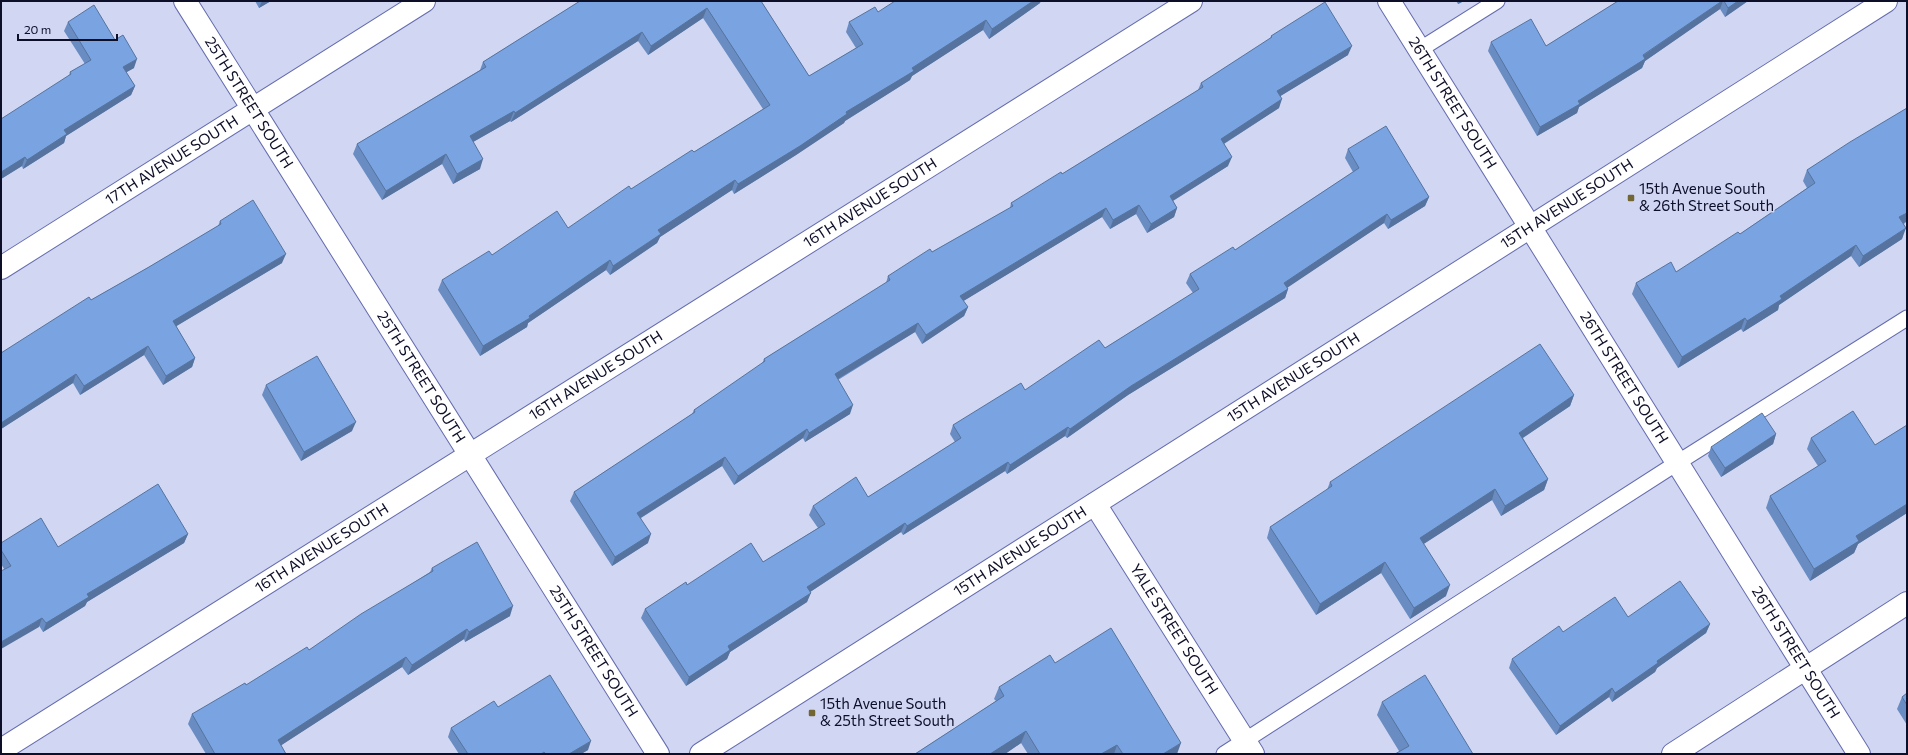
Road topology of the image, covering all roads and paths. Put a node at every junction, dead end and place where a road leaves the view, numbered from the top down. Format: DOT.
graph roads {
  1 [pos="185,1"];
  2 [pos="424,1"];
  3 [pos="1191,1"];
  4 [pos="1389,1"];
  5 [pos="1497,1"];
  6 [pos="1886,1"];
  7 [pos="1419,50"];
  8 [pos="252,109"];
  9 [pos="1530,227"];
  10 [pos="1,268"];
  11 [pos="1907,318"];
  12 [pos="470,455"];
  13 [pos="1677,463"];
  14 [pos="1095,504"];
  15 [pos="1907,603"];
  16 [pos="1806,668"];
  17 [pos="1249,747"];
  18 [pos="1,750"];
  19 [pos="658,754"];
  20 [pos="701,754"];
  21 [pos="1224,754"];
  22 [pos="1672,754"];
  23 [pos="1859,754"];
  1 -- 8 [label="street, 25TH STREET SOUTH"];
  2 -- 8 [label="street, 17TH AVENUE SOUTH"];
  3 -- 12 [label="street, 16TH AVENUE SOUTH"];
  4 -- 7 [label="street, 26TH STREET SOUTH"];
  5 -- 7 [label="lane"];
  6 -- 9 [label="street, 15TH AVENUE SOUTH"];
  7 -- 9 [label="street, 26TH STREET SOUTH"];
  8 -- 10 [label="street, 17TH AVENUE SOUTH"];
  8 -- 12 [label="street, 25TH STREET SOUTH"];
  9 -- 13 [label="street, 26TH STREET SOUTH"];
  9 -- 14 [label="street, 15TH AVENUE SOUTH"];
  11 -- 13 [label="lane"];
  12 -- 18 [label="street, 16TH AVENUE SOUTH"];
  12 -- 19 [label="street, 25TH STREET SOUTH"];
  13 -- 16 [label="street, 26TH STREET SOUTH"];
  13 -- 17 [label="lane"];
  14 -- 17 [label="street, YALE STREET SOUTH"];
  14 -- 20 [label="street, 15TH AVENUE SOUTH"];
  15 -- 16 [label="street"];
  16 -- 22 [label="street"];
  16 -- 23 [label="street, 26TH STREET SOUTH"];
  17 -- 21 [label="lane"];
}
